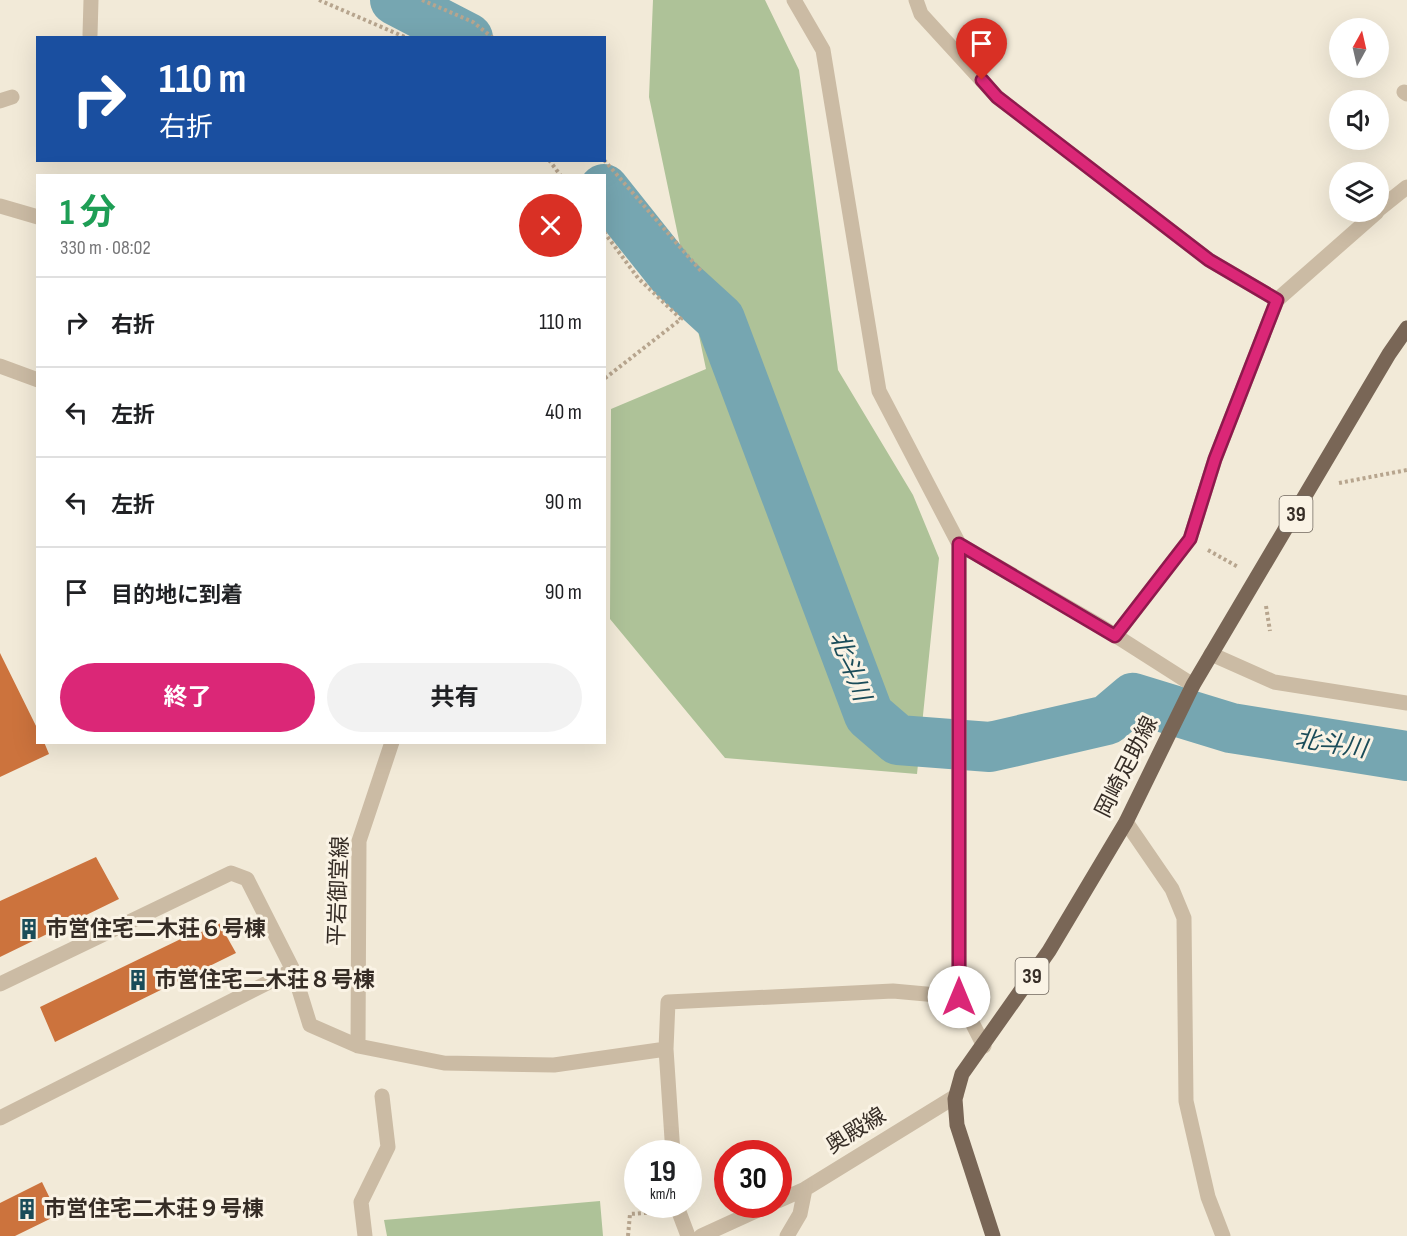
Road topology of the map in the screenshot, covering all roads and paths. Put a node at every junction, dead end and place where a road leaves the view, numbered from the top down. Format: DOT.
graph roads {
  1 [pos="91,0"];
  2 [pos="319,0"];
  3 [pos="422,0"];
  4 [pos="794,0"];
  5 [pos="916,0"];
  6 [pos="90,35"];
  7 [pos="402,36"];
  8 [pos="490,36"];
  9 [pos="606,162"];
  10 [pos="1407,187"];
  11 [pos="1389,202"];
  12 [pos="0,206"];
  13 [pos="36,216"];
  14 [pos="1366,222"];
  15 [pos="606,235"];
  16 [pos="701,271"];
  17 [pos="1277,300"];
  18 [pos="1407,328"];
  19 [pos="0,366"];
  20 [pos="606,377"];
  21 [pos="36,379"];
  22 [pos="1407,470"];
  23 [pos="1311,488"];
  24 [pos="959,544"];
  25 [pos="1271,598"];
  26 [pos="1270,631"];
  27 [pos="1115,636"];
  28 [pos="1211,654"];
  29 [pos="1193,685"];
  30 [pos="1407,704"];
  31 [pos="391,744"];
  32 [pos="1126,822"];
  33 [pos="293,970"];
  34 [pos="0,984"];
  35 [pos="959,997"];
  36 [pos="358,1046"];
  37 [pos="984,1046"];
  38 [pos="666,1049"];
  39 [pos="382,1096"];
  40 [pos="956,1096"];
  41 [pos="0,1118"];
  42 [pos="672,1140"];
  43 [pos="805,1190"];
  44 [pos="792,1195"];
  45 [pos="630,1218"];
  46 [pos="680,1218"];
  47 [pos="741,1218"];
  48 [pos="365,1236"];
  49 [pos="628,1236"];
  50 [pos="688,1236"];
  51 [pos="702,1236"];
  52 [pos="787,1236"];
  53 [pos="993,1236"];
  54 [pos="1222,1236"];
  1 -- 6 [label="street"];
  2 -- 7 [label="path"];
  3 -- 8 [label="path"];
  4 -- 24 [label="street"];
  5 -- 17 [label="street"];
  9 -- 16 [label="path"];
  10 -- 11 [label="street"];
  12 -- 13 [label="street"];
  14 -- 17 [label="street"];
  15 -- 20 [label="path"];
  17 -- 27 [label="street"];
  18 -- 23 [label="main road, 岡崎足助線 / 39"];
  19 -- 21 [label="street"];
  22 -- 23 [label="path"];
  23 -- 28 [label="main road, 岡崎足助線 / 39"];
  24 -- 27 [label="street"];
  24 -- 35 [label="street"];
  25 -- 26 [label="path"];
  27 -- 29 [label="street"];
  28 -- 29 [label="main road, 岡崎足助線 / 39"];
  28 -- 30 [label="street"];
  29 -- 32 [label="main road, 岡崎足助線 / 39"];
  31 -- 36 [label="street, 平岩御堂線"];
  32 -- 37 [label="main road, 岡崎足助線 / 39"];
  32 -- 54 [label="street"];
  33 -- 34 [label="street"];
  33 -- 36 [label="street"];
  33 -- 41 [label="street"];
  35 -- 37 [label="street"];
  35 -- 38 [label="street"];
  36 -- 38 [label="street"];
  37 -- 40 [label="main road, 岡崎足助線 / 39"];
  38 -- 42 [label="street"];
  39 -- 48 [label="street"];
  40 -- 43 [label="street, 奥殿線"];
  40 -- 53 [label="main road, 岡崎足助線 / 39"];
  43 -- 44 [label="street, 奥殿線"];
  43 -- 52 [label="street"];
  45 -- 49 [label="path"];
  46 -- 50 [label="street"];
  47 -- 51 [label="street"];
}
